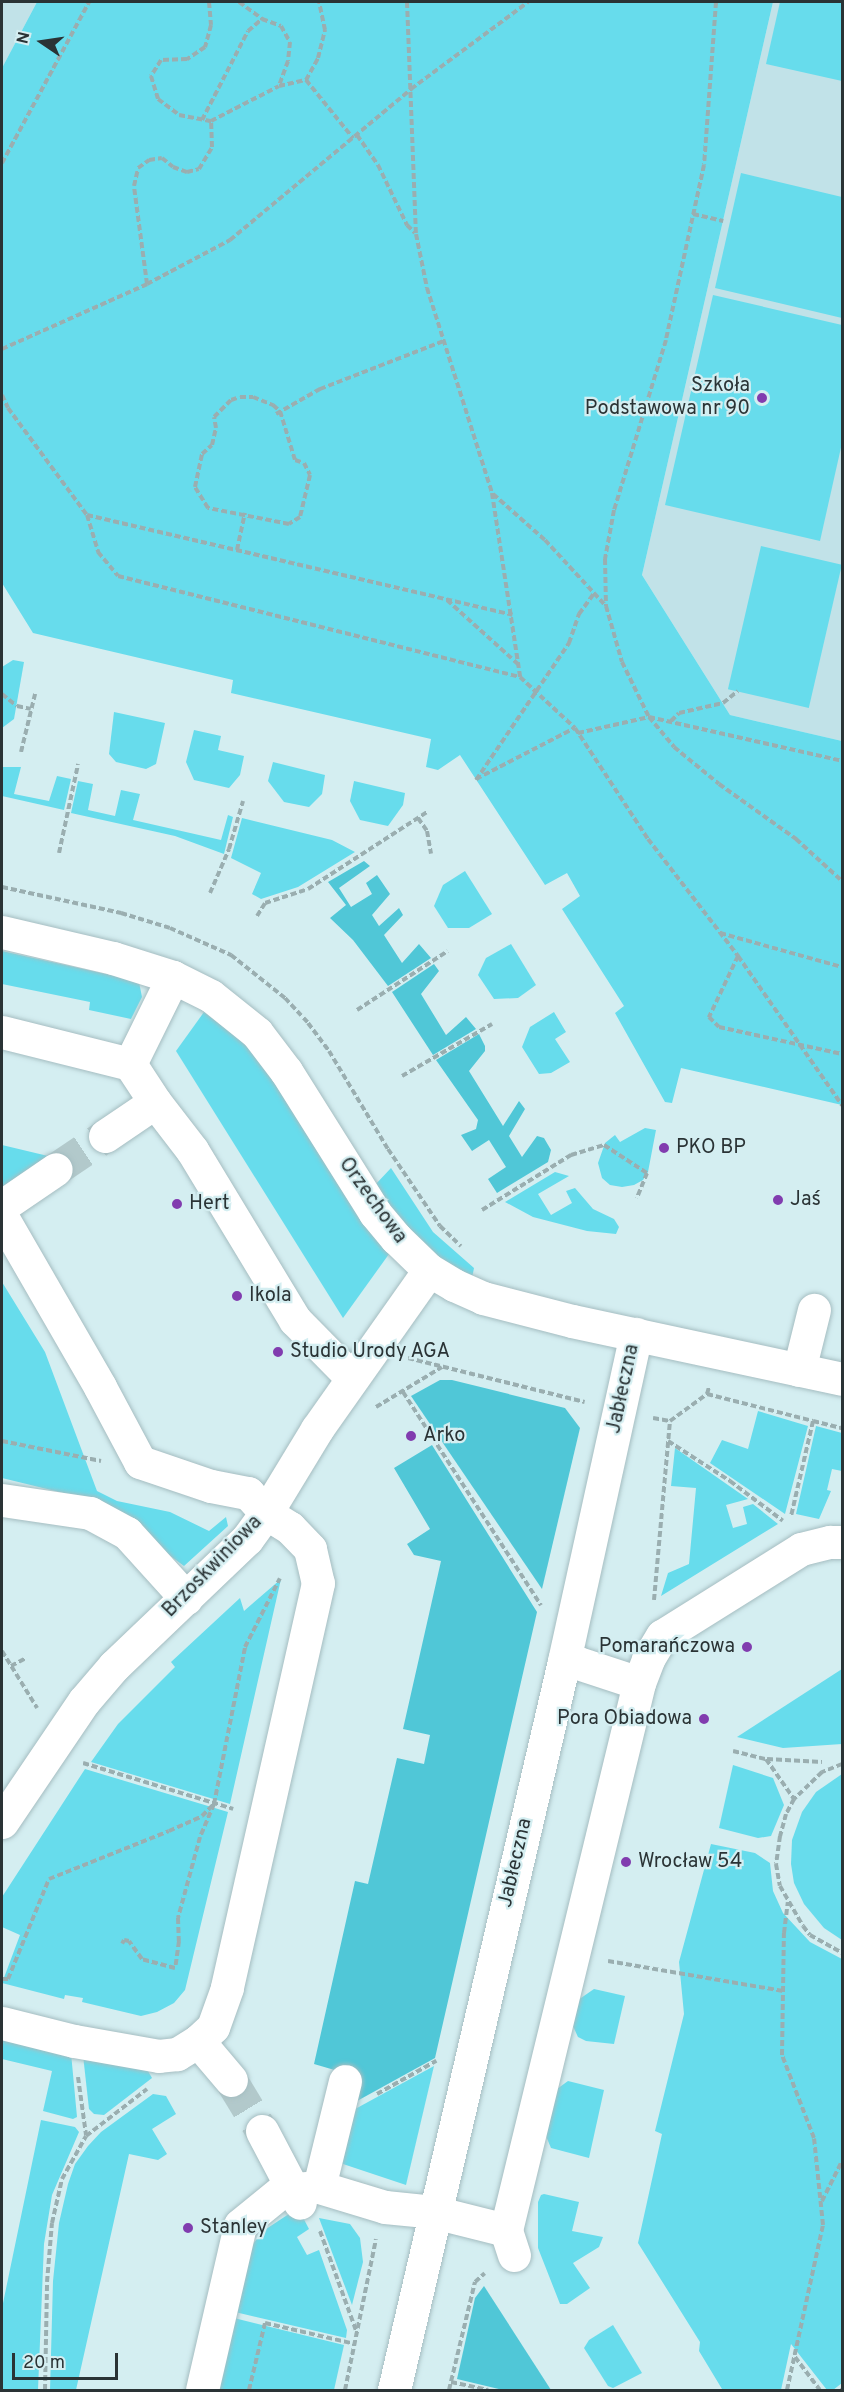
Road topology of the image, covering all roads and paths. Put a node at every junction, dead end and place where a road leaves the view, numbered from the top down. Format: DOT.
graph roads {
  1 [pos="89,2"];
  2 [pos="209,2"];
  3 [pos="239,2"];
  4 [pos="319,2"];
  5 [pos="407,2"];
  6 [pos="528,2"];
  7 [pos="716,2"];
  8 [pos="262,19"];
  9 [pos="306,80"];
  10 [pos="279,86"];
  11 [pos="411,89"];
  12 [pos="202,120"];
  13 [pos="211,121"];
  14 [pos="355,137"];
  15 [pos="2,163"];
  16 [pos="693,214"];
  17 [pos="723,221"];
  18 [pos="416,234"];
  19 [pos="147,284"];
  20 [pos="444,341"];
  21 [pos="2,349"];
  22 [pos="2,394"];
  23 [pos="278,412"];
  24 [pos="492,493"];
  25 [pos="245,513"];
  26 [pos="87,515"];
  27 [pos="237,550"];
  28 [pos="594,593"];
  29 [pos="446,600"];
  30 [pos="606,606"];
  31 [pos="512,615"];
  32 [pos="519,665"];
  33 [pos="520,677"];
  34 [pos="536,689"];
  35 [pos="738,691"];
  36 [pos="2,693"];
  37 [pos="35,694"];
  38 [pos="31,709"];
  39 [pos="649,717"];
  40 [pos="671,721"];
  41 [pos="575,728"];
  42 [pos="578,733"];
  43 [pos="21,752"];
  44 [pos="843,761"];
  45 [pos="78,764"];
  46 [pos="243,801"];
  47 [pos="427,812"];
  48 [pos="418,818"];
  49 [pos="59,853"];
  50 [pos="431,854"];
  51 [pos="843,881"];
  52 [pos="2,887"];
  53 [pos="210,893"];
  54 [pos="257,916"];
  55 [pos="2,932"];
  56 [pos="720,932"];
  57 [pos="448,951"];
  58 [pos="738,956"];
  59 [pos="843,968"];
  60 [pos="173,976"];
  61 [pos="357,1010"];
  62 [pos="492,1024"];
  63 [pos="2,1032"];
  64 [pos="803,1045"];
  65 [pos="843,1054"];
  66 [pos="130,1064"];
  67 [pos="402,1076"];
  68 [pos="155,1102"];
  69 [pos="843,1104"];
  70 [pos="105,1136"];
  71 [pos="56,1169"];
  72 [pos="637,1198"];
  73 [pos="2,1206"];
  74 [pos="482,1210"];
  75 [pos="2,1217"];
  76 [pos="466,1251"];
  77 [pos="429,1270"];
  78 [pos="814,1310"];
  79 [pos="636,1334"];
  80 [pos="401,1356"];
  81 [pos="442,1367"];
  82 [pos="799,1370"];
  83 [pos="352,1378"];
  84 [pos="843,1379"];
  85 [pos="710,1385"];
  86 [pos="402,1392"];
  87 [pos="707,1394"];
  88 [pos="595,1404"];
  89 [pos="366,1413"];
  90 [pos="646,1417"];
  91 [pos="670,1421"];
  92 [pos="813,1421"];
  93 [pos="843,1428"];
  94 [pos="2,1440"];
  95 [pos="668,1441"];
  96 [pos="140,1461"];
  97 [pos="2,1500"];
  98 [pos="266,1512"];
  99 [pos="843,1542"];
  100 [pos="310,1549"];
  101 [pos="186,1598"];
  102 [pos="653,1610"];
  103 [pos="546,1612"];
  104 [pos="2,1651"];
  105 [pos="26,1658"];
  106 [pos="564,1661"];
  107 [pos="11,1666"];
  108 [pos="639,1683"];
  109 [pos="37,1709"];
  110 [pos="733,1751"];
  111 [pos="49,1753"];
  112 [pos="766,1759"];
  113 [pos="822,1762"];
  114 [pos="843,1764"];
  115 [pos="794,1799"];
  116 [pos="214,1804"];
  117 [pos="266,1819"];
  118 [pos="2,1822"];
  119 [pos="788,1902"];
  120 [pos="122,1944"];
  121 [pos="843,1953"];
  122 [pos="574,1954"];
  123 [pos="2,1979"];
  124 [pos="784,1991"];
  125 [pos="2,2024"];
  126 [pos="74,2041"];
  127 [pos="198,2041"];
  128 [pos="159,2056"];
  129 [pos="231,2080"];
  130 [pos="345,2081"];
  131 [pos="262,2131"];
  132 [pos="86,2136"];
  133 [pos="843,2161"];
  134 [pos="304,2193"];
  135 [pos="821,2202"];
  136 [pos="434,2212"];
  137 [pos="376,2234"];
  138 [pos="510,2242"];
  139 [pos="357,2333"];
  140 [pos="355,2344"];
  141 [pos="794,2356"];
  142 [pos="451,2382"];
  143 [pos="45,2391"];
  144 [pos="202,2391"];
  145 [pos="249,2391"];
  146 [pos="345,2391"];
  147 [pos="394,2391"];
  148 [pos="449,2391"];
  149 [pos="488,2391"];
  150 [pos="787,2391"];
  151 [pos="820,2391"];
  1 -- 15 [label="path"];
  2 -- 12 [label="path"];
  3 -- 8 [label="path"];
  4 -- 9 [label="path"];
  5 -- 11 [label="path"];
  6 -- 11 [label="path"];
  7 -- 16 [label="path"];
  8 -- 10 [label="path"];
  8 -- 12 [label="path"];
  9 -- 10 [label="path"];
  9 -- 14 [label="path"];
  10 -- 13 [label="path"];
  11 -- 14 [label="path"];
  11 -- 18 [label="path"];
  12 -- 13 [label="path"];
  13 -- 19 [label="path"];
  14 -- 18 [label="path"];
  14 -- 19 [label="path"];
  16 -- 17 [label="path"];
  16 -- 30 [label="path"];
  18 -- 20 [label="path"];
  19 -- 21 [label="path"];
  20 -- 23 [label="path"];
  20 -- 24 [label="path"];
  22 -- 26 [label="path"];
  23 -- 25 [label="path"];
  23 -- 25 [label="path"];
  24 -- 28 [label="path"];
  24 -- 31 [label="path"];
  25 -- 27 [label="path"];
  26 -- 27 [label="path"];
  26 -- 33 [label="path"];
  27 -- 29 [label="path"];
  28 -- 30 [label="path"];
  28 -- 34 [label="path"];
  29 -- 31 [label="path"];
  29 -- 32 [label="path"];
  30 -- 39 [label="path"];
  31 -- 32 [label="path"];
  32 -- 33 [label="path"];
  33 -- 34 [label="path"];
  34 -- 41 [label="path"];
  34 -- 41 [label="path"];
  35 -- 40 [label="path"];
  36 -- 38 [label="path"];
  37 -- 38 [label="path"];
  38 -- 43 [label="path"];
  39 -- 40 [label="path"];
  39 -- 42 [label="path"];
  39 -- 51 [label="path"];
  40 -- 44 [label="path"];
  41 -- 42 [label="path"];
  42 -- 56 [label="path"];
  45 -- 49 [label="path"];
  46 -- 53 [label="path"];
  47 -- 48 [label="path"];
  48 -- 50 [label="path"];
  48 -- 54 [label="path"];
  52 -- 76 [label="path"];
  55 -- 60 [label="street, Orzechowa"];
  56 -- 58 [label="path"];
  56 -- 59 [label="path"];
  57 -- 61 [label="path"];
  58 -- 64 [label="path"];
  58 -- 64 [label="path"];
  60 -- 66 [label="street"];
  60 -- 77 [label="street, Orzechowa"];
  62 -- 67 [label="path"];
  63 -- 66 [label="street"];
  64 -- 65 [label="path"];
  64 -- 69 [label="path"];
  66 -- 68 [label="street"];
  68 -- 70 [label="street"];
  68 -- 83 [label="street"];
  71 -- 73 [label="street"];
  72 -- 74 [label="path"];
  75 -- 96 [label="street"];
  77 -- 79 [label="street, Orzechowa"];
  77 -- 83 [label="street, Brzoskwiniowa"];
  78 -- 82 [label="street"];
  79 -- 82 [label="street, Orzechowa"];
  79 -- 106 [label="street, Jabłeczna"];
  80 -- 81 [label="path"];
  81 -- 86 [label="path"];
  81 -- 88 [label="path"];
  82 -- 84 [label="street, Orzechowa"];
  83 -- 98 [label="street, Brzoskwiniowa"];
  85 -- 87 [label="path"];
  86 -- 89 [label="path"];
  86 -- 103 [label="path"];
  87 -- 91 [label="path"];
  87 -- 92 [label="path"];
  90 -- 91 [label="path"];
  91 -- 95 [label="path"];
  92 -- 93 [label="path"];
  92 -- 95 [label="path"];
  94 -- 96 [label="path"];
  95 -- 102 [label="path"];
  96 -- 98 [label="street"];
  97 -- 101 [label="street"];
  98 -- 100 [label="street"];
  98 -- 101 [label="street, Brzoskwiniowa"];
  99 -- 108 [label="street"];
  100 -- 116 [label="path"];
  100 -- 117 [label="street"];
  101 -- 111 [label="street, Brzoskwiniowa"];
  104 -- 107 [label="path"];
  105 -- 107 [label="path"];
  106 -- 108 [label="street"];
  106 -- 136 [label="street, Jabłeczna"];
  107 -- 109 [label="path"];
  108 -- 122 [label="street"];
  110 -- 112 [label="path"];
  111 -- 116 [label="path"];
  111 -- 118 [label="street, Brzoskwiniowa"];
  112 -- 113 [label="path"];
  112 -- 115 [label="path"];
  114 -- 115 [label="path"];
  115 -- 119 [label="path"];
  116 -- 117 [label="path"];
  116 -- 120 [label="path"];
  116 -- 123 [label="path"];
  117 -- 127 [label="street"];
  119 -- 121 [label="path"];
  119 -- 124 [label="path"];
  122 -- 124 [label="path"];
  122 -- 138 [label="street"];
  124 -- 135 [label="path"];
  125 -- 126 [label="street"];
  126 -- 128 [label="street"];
  126 -- 132 [label="path"];
  127 -- 128 [label="street"];
  127 -- 129 [label="street"];
  128 -- 132 [label="path"];
  130 -- 134 [label="street"];
  131 -- 134 [label="street"];
  132 -- 143 [label="path"];
  133 -- 135 [label="path"];
  134 -- 136 [label="street"];
  134 -- 139 [label="path"];
  134 -- 144 [label="street"];
  135 -- 141 [label="path"];
  136 -- 138 [label="street"];
  136 -- 147 [label="street, Jabłeczna"];
  137 -- 139 [label="path"];
  138 -- 142 [label="path"];
  139 -- 140 [label="path"];
  140 -- 145 [label="path"];
  140 -- 146 [label="path"];
  141 -- 150 [label="path"];
  141 -- 151 [label="path"];
  142 -- 148 [label="path"];
  142 -- 149 [label="path"];
}
